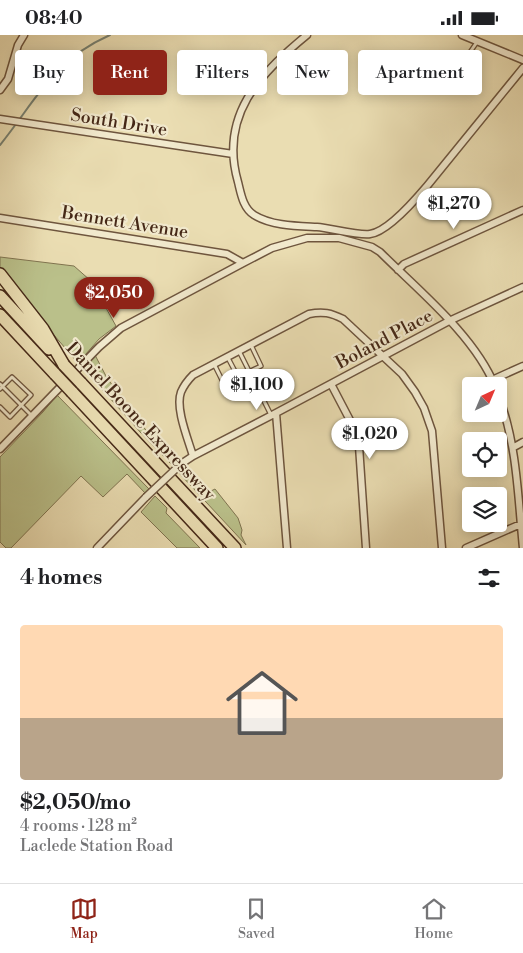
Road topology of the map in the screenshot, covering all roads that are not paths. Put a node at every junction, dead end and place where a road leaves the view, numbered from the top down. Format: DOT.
graph roads {
  1 [pos="24,35"];
  2 [pos="307,35"];
  3 [pos="462,35"];
  4 [pos="477,42"];
  5 [pos="472,50"];
  6 [pos="523,60"];
  7 [pos="523,69"];
  8 [pos="0,90"];
  9 [pos="0,119"];
  10 [pos="233,155"];
  11 [pos="523,210"];
  12 [pos="0,218"];
  13 [pos="243,263"];
  14 [pos="398,269"];
  15 [pos="0,274"];
  16 [pos="523,287"];
  17 [pos="0,297"];
  18 [pos="0,315"];
  19 [pos="449,321"];
  20 [pos="0,327"];
  21 [pos="251,344"];
  22 [pos="34,351"];
  23 [pos="238,351"];
  24 [pos="227,356"];
  25 [pos="382,357"];
  26 [pos="213,364"];
  27 [pos="64,365"];
  28 [pos="523,366"];
  29 [pos="249,372"];
  30 [pos="490,377"];
  31 [pos="504,377"];
  32 [pos="224,384"];
  33 [pos="331,384"];
  34 [pos="1,386"];
  35 [pos="22,405"];
  36 [pos="0,407"];
  37 [pos="274,415"];
  38 [pos="32,416"];
  39 [pos="508,423"];
  40 [pos="523,442"];
  41 [pos="514,447"];
  42 [pos="0,449"];
  43 [pos="193,455"];
  44 [pos="522,524"];
  45 [pos="97,548"];
  46 [pos="217,548"];
  47 [pos="235,548"];
  48 [pos="287,548"];
  49 [pos="366,548"];
  50 [pos="442,548"];
  51 [pos="466,548"];
  52 [pos="523,548"];
  1 -- 8 [label="street"];
  2 -- 10 [label="street"];
  3 -- 4 [label="street"];
  4 -- 5 [label="lane"];
  4 -- 6 [label="street"];
  7 -- 10 [label="street"];
  9 -- 10 [label="street, South Drive"];
  11 -- 14 [label="street"];
  12 -- 13 [label="street, Bennett Avenue"];
  13 -- 14 [label="street"];
  13 -- 38 [label="street"];
  14 -- 19 [label="street"];
  15 -- 27 [label="highway"];
  16 -- 19 [label="street, Boland Place"];
  17 -- 27 [label="highway, Daniel Boone Expressway"];
  18 -- 22 [label="highway, Daniel Boone Expressway"];
  19 -- 25 [label="street, Boland Place"];
  19 -- 30 [label="street"];
  20 -- 22 [label="highway"];
  21 -- 23 [label="street"];
  21 -- 25 [label="street"];
  21 -- 29 [label="lane"];
  22 -- 46 [label="highway, Daniel Boone Expressway, bridge"];
  23 -- 24 [label="street"];
  23 -- 29 [label="lane"];
  24 -- 26 [label="street"];
  24 -- 29 [label="lane"];
  25 -- 33 [label="street, Boland Place"];
  25 -- 50 [label="street"];
  26 -- 32 [label="lane"];
  26 -- 43 [label="street"];
  27 -- 47 [label="highway, Daniel Boone Expressway, bridge"];
  28 -- 31 [label="street"];
  29 -- 37 [label="lane"];
  33 -- 37 [label="street, Boland Place"];
  33 -- 49 [label="street"];
  34 -- 35 [label="lane"];
  34 -- 35 [label="lane"];
  35 -- 36 [label="lane"];
  35 -- 38 [label="lane"];
  37 -- 43 [label="street, Boland Place"];
  37 -- 48 [label="street"];
  38 -- 42 [label="street"];
  39 -- 41 [label="street"];
  40 -- 41 [label="street"];
  41 -- 44 [label="street"];
  43 -- 45 [label="street, Boland Place, bridge"];
  44 -- 51 [label="street"];
  44 -- 52 [label="street"];
}
